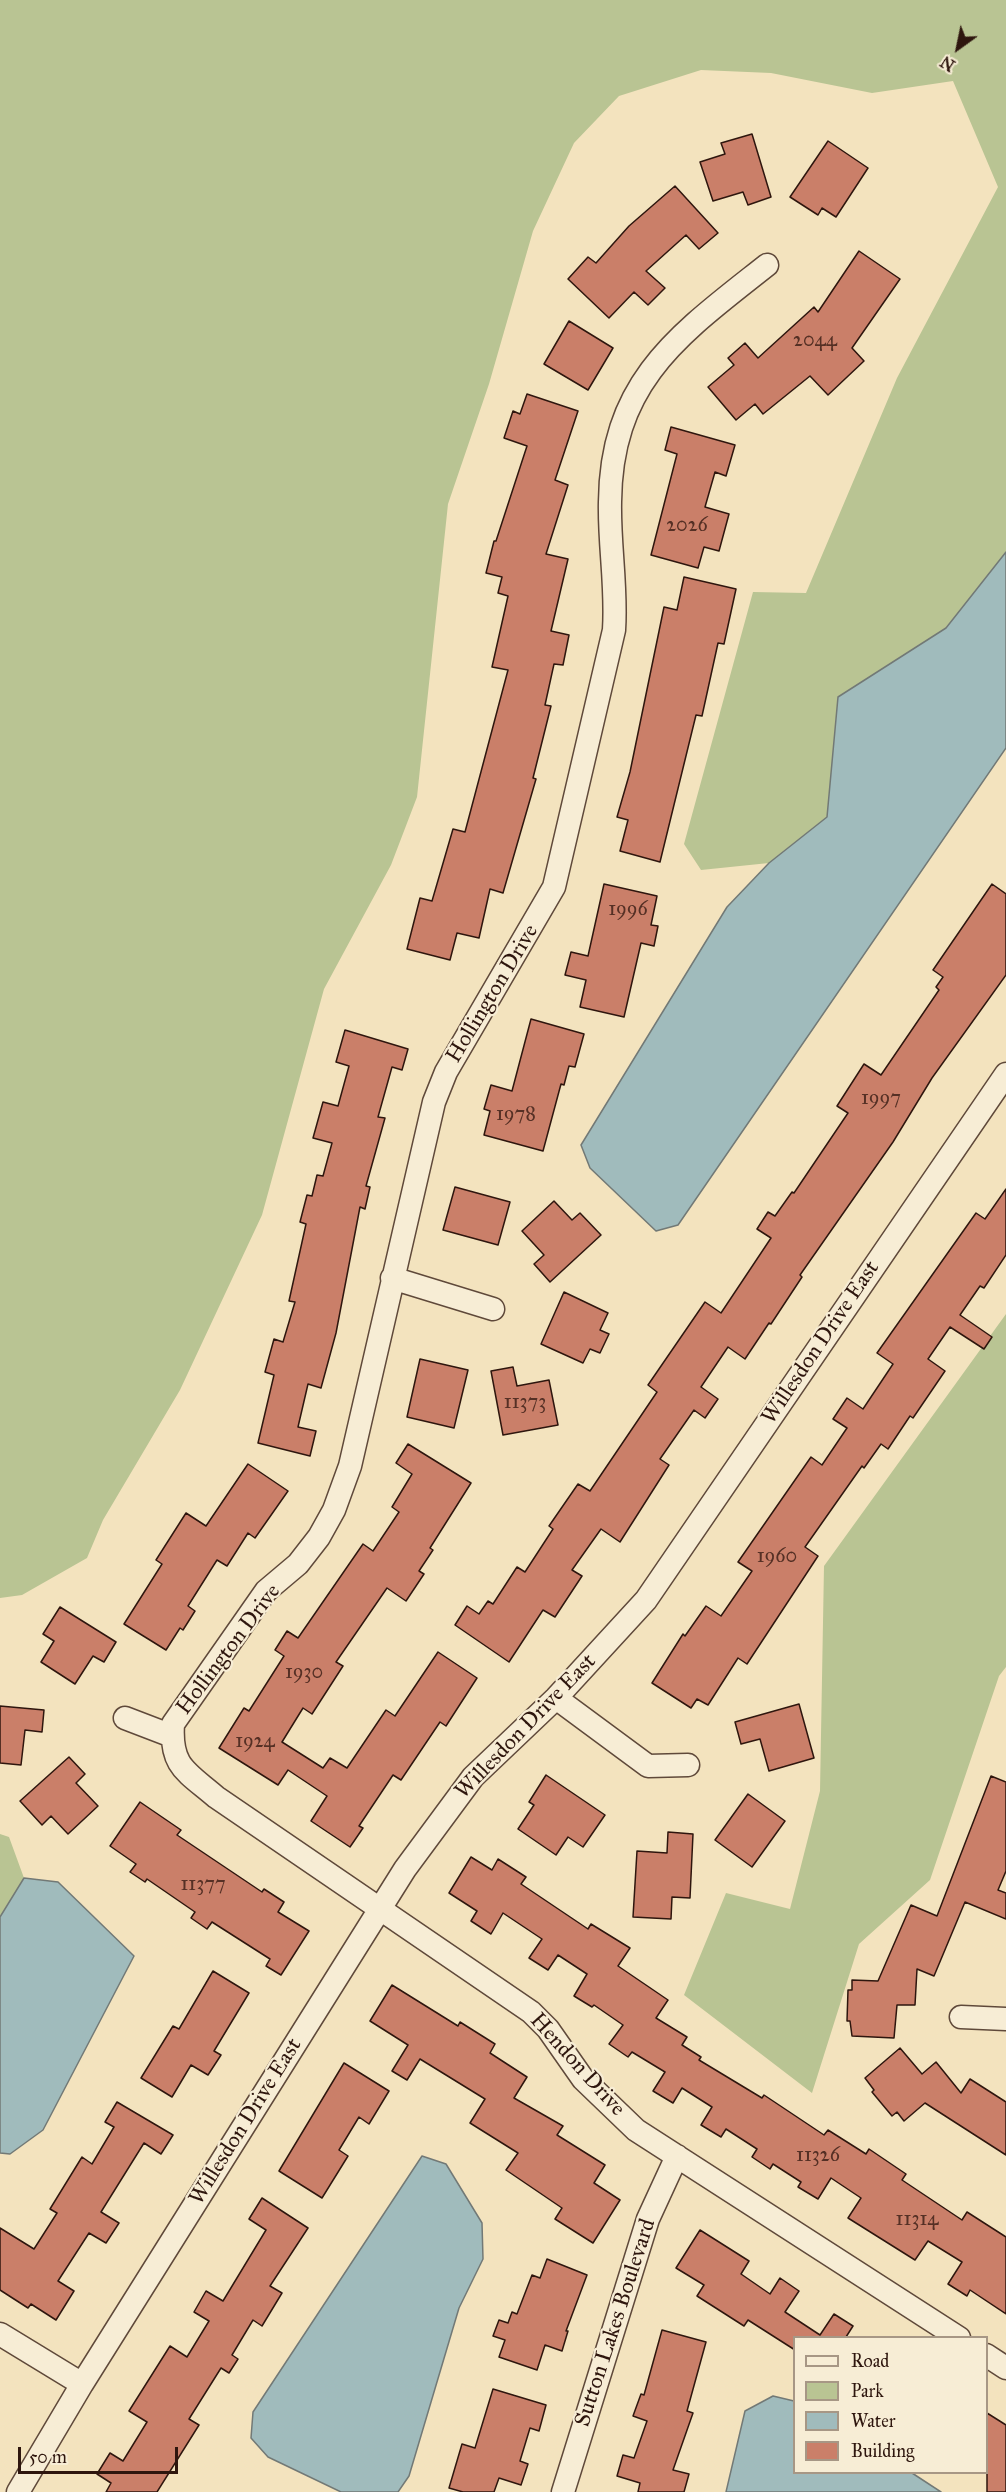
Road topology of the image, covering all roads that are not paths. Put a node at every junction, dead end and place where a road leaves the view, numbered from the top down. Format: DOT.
graph roads {
  1 [pos="767,265"];
  2 [pos="1006,1074"];
  3 [pos="393,1278"];
  4 [pos="493,1309"];
  5 [pos="556,1698"];
  6 [pos="125,1718"];
  7 [pos="173,1730"];
  8 [pos="688,1765"];
  9 [pos="380,1907"];
  10 [pos="962,2017"];
  11 [pos="1006,2019"];
  12 [pos="677,2156"];
  13 [pos="0,2334"];
  14 [pos="957,2336"];
  15 [pos="988,2356"];
  16 [pos="1006,2368"];
  17 [pos="82,2384"];
  18 [pos="18,2492"];
  19 [pos="563,2492"];
  1 -- 3 [label="street, Hollington Drive"];
  2 -- 5 [label="street, Willesdon Drive East"];
  3 -- 4 [label="street"];
  3 -- 7 [label="street, Hollington Drive"];
  5 -- 8 [label="street"];
  5 -- 9 [label="street, Willesdon Drive East"];
  6 -- 7 [label="street"];
  7 -- 9 [label="street, Hendon Drive"];
  9 -- 12 [label="street, Hendon Drive"];
  9 -- 17 [label="street, Willesdon Drive East"];
  10 -- 11 [label="street"];
  12 -- 14 [label="street, Hendon Drive"];
  12 -- 19 [label="street, Sutton Lakes Boulevard"];
  13 -- 17 [label="street"];
  15 -- 16 [label="street"];
  17 -- 18 [label="street, Willesdon Drive East"];
}
